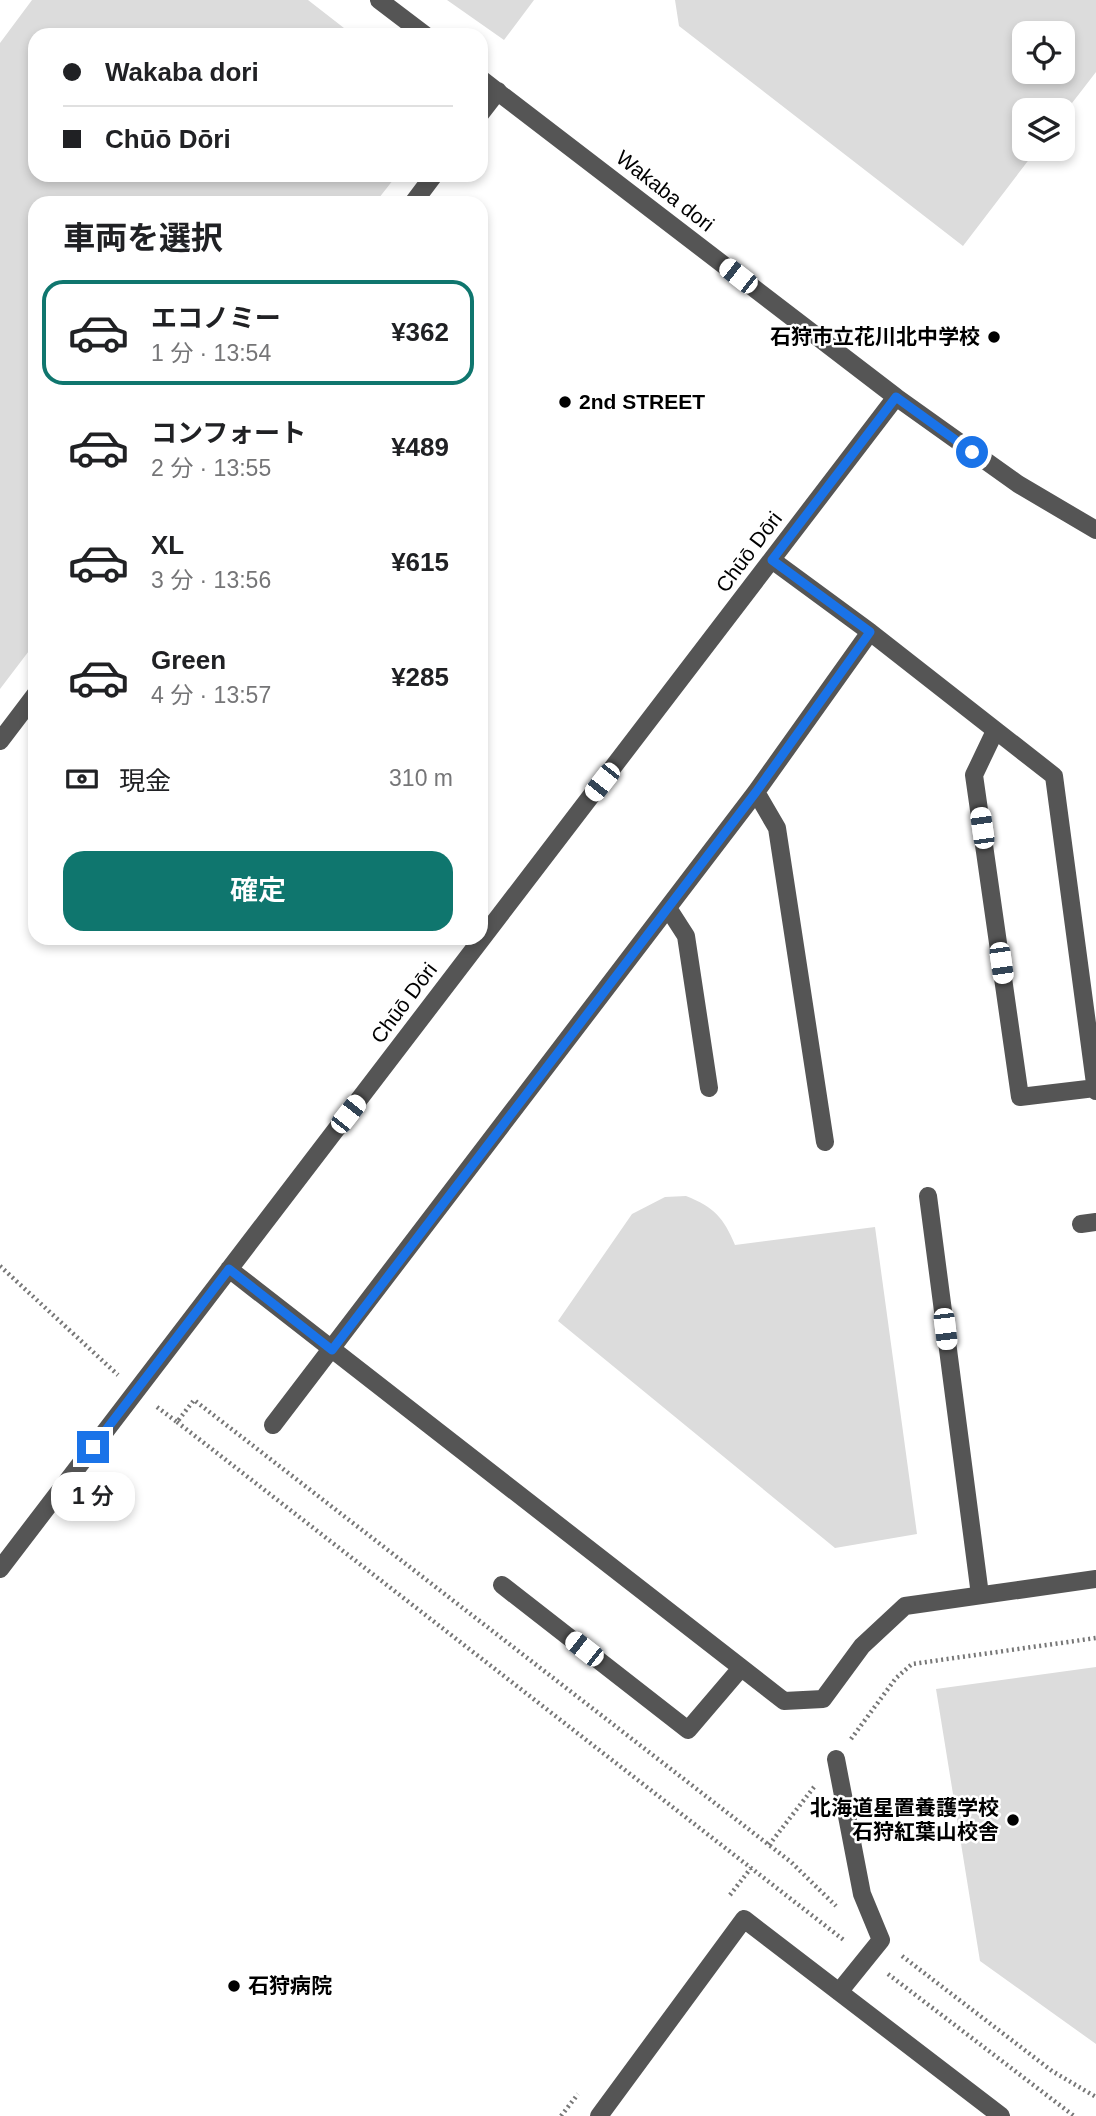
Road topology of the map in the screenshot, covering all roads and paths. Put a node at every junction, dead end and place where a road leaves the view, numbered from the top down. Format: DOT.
graph roads {
  1 [pos="379,0"];
  2 [pos="416,28"];
  3 [pos="488,84"];
  4 [pos="498,92"];
  5 [pos="488,104"];
  6 [pos="428,182"];
  7 [pos="418,196"];
  8 [pos="896,397"];
  9 [pos="1096,530"];
  10 [pos="772,560"];
  11 [pos="870,632"];
  12 [pos="28,704"];
  13 [pos="995,730"];
  14 [pos="0,741"];
  15 [pos="756,792"];
  16 [pos="668,908"];
  17 [pos="488,931"];
  18 [pos="477,945"];
  19 [pos="709,1088"];
  20 [pos="1096,1090"];
  21 [pos="825,1142"];
  22 [pos="928,1196"];
  23 [pos="0,1266"];
  24 [pos="229,1269"];
  25 [pos="332,1350"];
  26 [pos="135,1392"];
  27 [pos="177,1422"];
  28 [pos="273,1425"];
  29 [pos="0,1569"];
  30 [pos="1096,1579"];
  31 [pos="502,1585"];
  32 [pos="981,1595"];
  33 [pos="1096,1638"];
  34 [pos="741,1668"];
  35 [pos="836,1759"];
  36 [pos="769,1845"];
  37 [pos="841,1910"];
  38 [pos="881,1940"];
  39 [pos="867,1959"];
  40 [pos="839,1992"];
  41 [pos="1096,2097"];
  42 [pos="607,2113"];
  43 [pos="1001,2116"];
  44 [pos="1074,2116"];
  1 -- 2 [label="street"];
  3 -- 4 [label="street, Wakaba dori"];
  4 -- 5 [label="street"];
  4 -- 8 [label="street, Wakaba dori"];
  6 -- 7 [label="street"];
  8 -- 9 [label="street, Wakaba dori"];
  8 -- 10 [label="street, Chūō Dōri"];
  10 -- 11 [label="street"];
  10 -- 17 [label="street, Chūō Dōri"];
  11 -- 13 [label="street"];
  11 -- 15 [label="street"];
  12 -- 14 [label="street"];
  13 -- 20 [label="street"];
  13 -- 20 [label="street"];
  15 -- 16 [label="street"];
  15 -- 21 [label="street"];
  16 -- 19 [label="street"];
  16 -- 25 [label="street"];
  18 -- 24 [label="street, Chūō Dōri"];
  22 -- 32 [label="street"];
  23 -- 26 [label="path"];
  24 -- 25 [label="street"];
  24 -- 26 [label="street, Chūō Dōri"];
  25 -- 28 [label="street"];
  25 -- 34 [label="street"];
  26 -- 27 [label="path"];
  26 -- 29 [label="street, Chūō Dōri"];
  27 -- 36 [label="path"];
  27 -- 39 [label="path"];
  30 -- 32 [label="street"];
  31 -- 34 [label="street"];
  32 -- 34 [label="street"];
  33 -- 35 [label="path"];
  35 -- 36 [label="path"];
  35 -- 38 [label="street"];
  36 -- 37 [label="path"];
  38 -- 39 [label="street"];
  38 -- 41 [label="path"];
  39 -- 40 [label="street"];
  39 -- 44 [label="path"];
  40 -- 42 [label="street"];
  40 -- 43 [label="street"];
}
